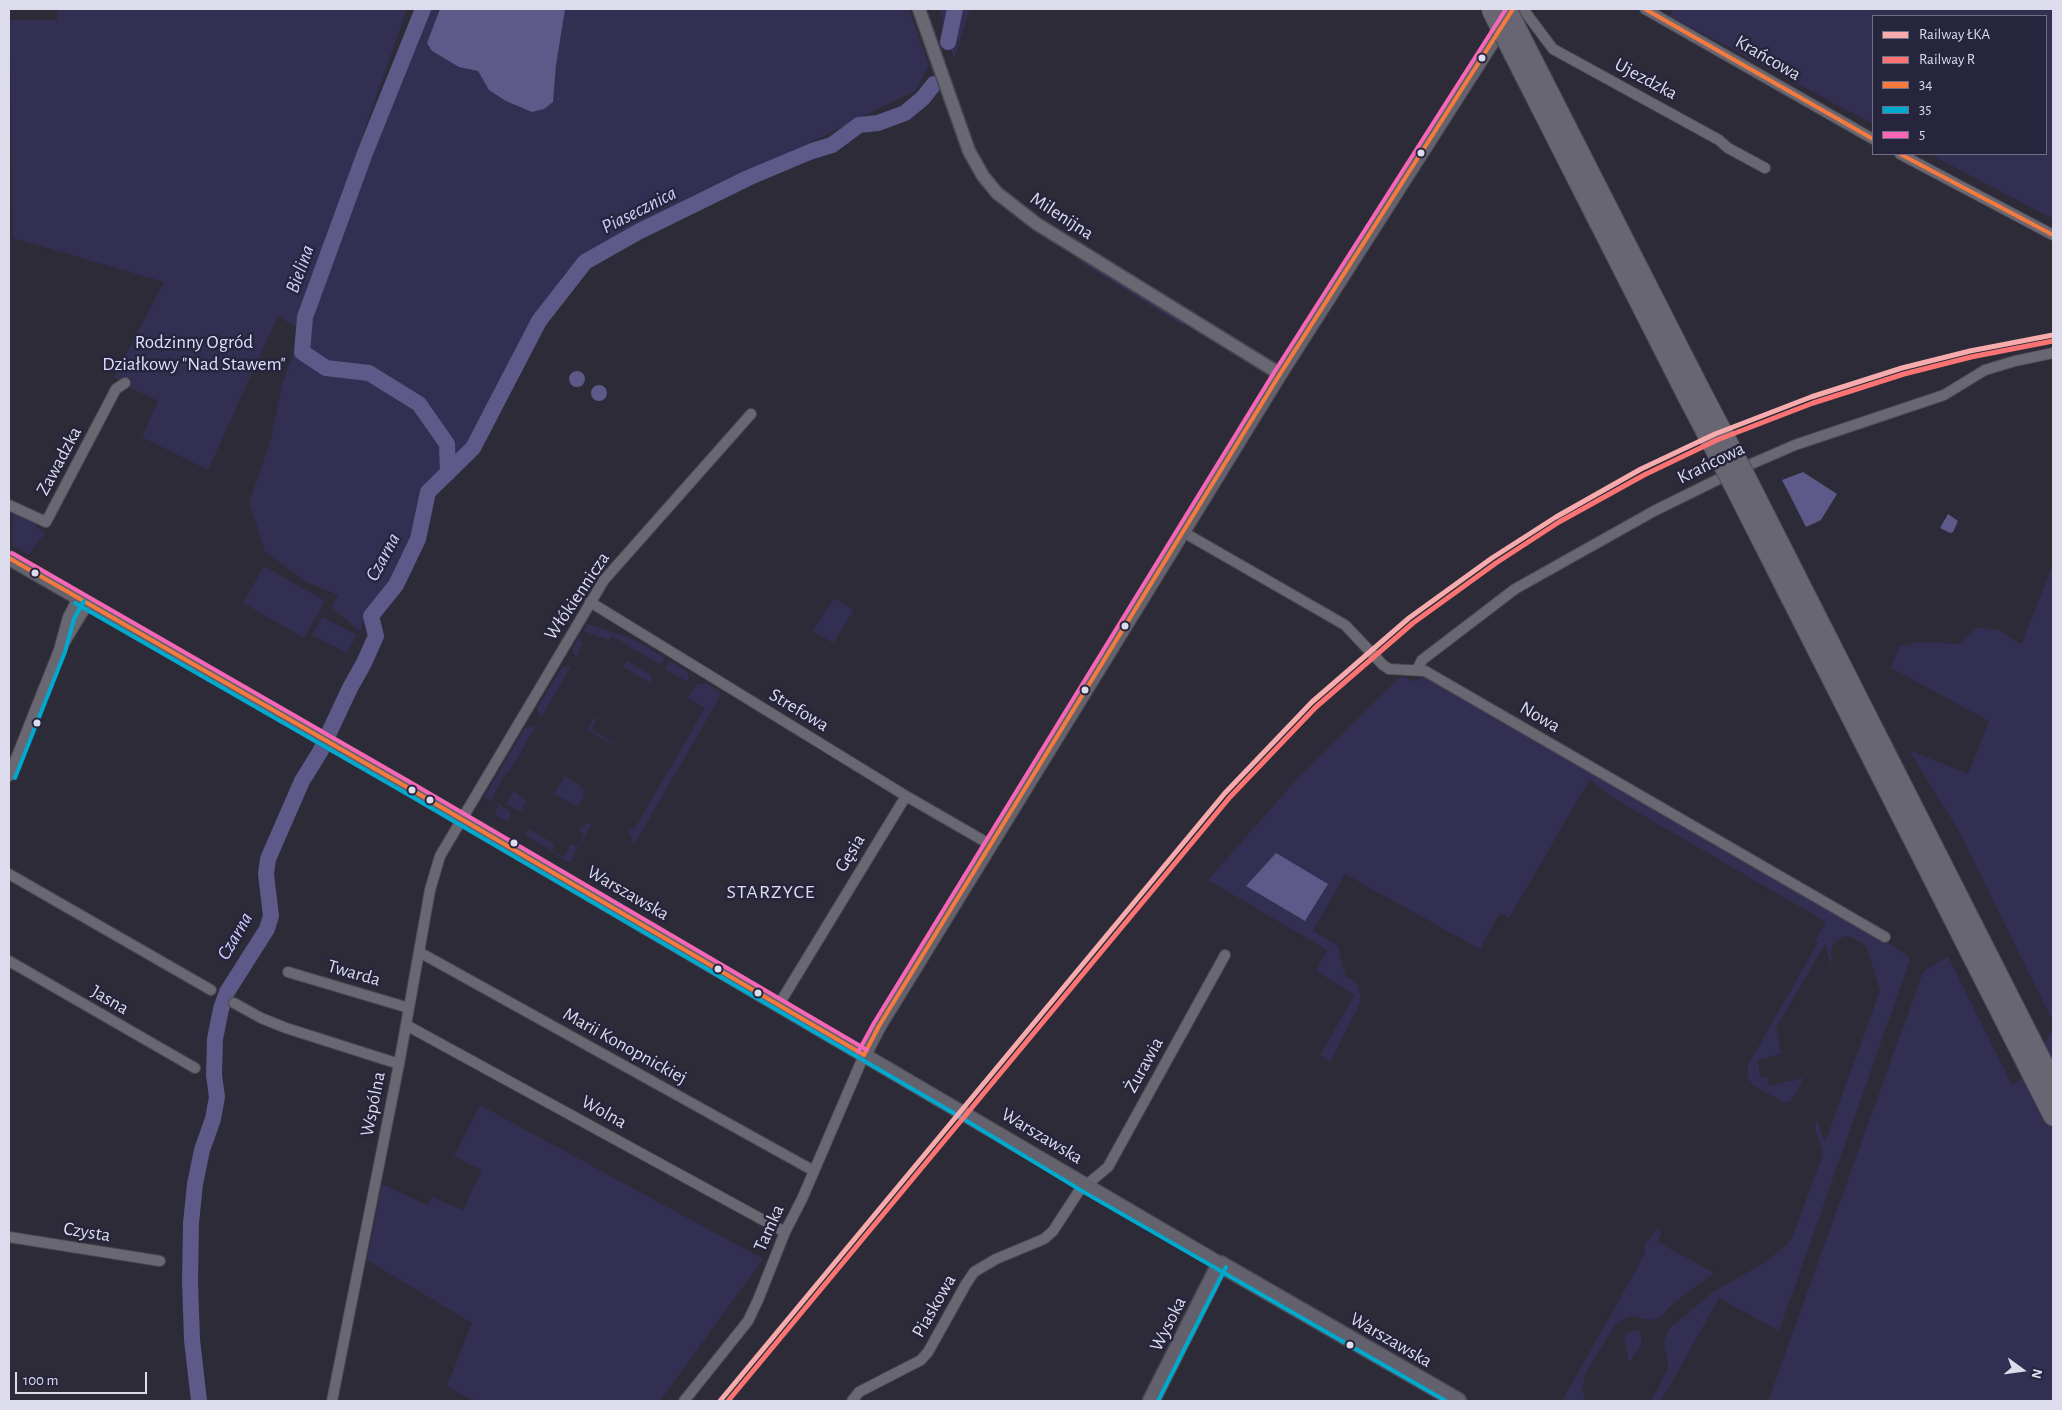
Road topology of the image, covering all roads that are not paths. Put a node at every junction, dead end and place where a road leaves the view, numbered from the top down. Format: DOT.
graph roads {
  1 [pos="919,9"];
  2 [pos="1490,9"];
  3 [pos="1507,9"];
  4 [pos="1513,9"];
  5 [pos="1522,9"];
  6 [pos="1645,9"];
  7 [pos="1519,48"];
  8 [pos="1872,138"];
  9 [pos="1902,155"];
  10 [pos="1765,168"];
  11 [pos="2053,234"];
  12 [pos="2053,353"];
  13 [pos="1280,374"];
  14 [pos="125,383"];
  15 [pos="751,414"];
  16 [pos="1739,481"];
  17 [pos="9,505"];
  18 [pos="1183,532"];
  19 [pos="9,558"];
  20 [pos="83,601"];
  21 [pos="590,602"];
  22 [pos="1417,670"];
  23 [pos="9,776"];
  24 [pos="906,796"];
  25 [pos="463,819"];
  26 [pos="991,845"];
  27 [pos="9,874"];
  28 [pos="1885,937"];
  29 [pos="419,952"];
  30 [pos="1225,954"];
  31 [pos="9,961"];
  32 [pos="288,972"];
  33 [pos="211,990"];
  34 [pos="234,1003"];
  35 [pos="778,1006"];
  36 [pos="409,1008"];
  37 [pos="406,1024"];
  38 [pos="864,1055"];
  39 [pos="399,1064"];
  40 [pos="195,1068"];
  41 [pos="2053,1083"];
  42 [pos="2053,1116"];
  43 [pos="814,1170"];
  44 [pos="1085,1186"];
  45 [pos="784,1232"];
  46 [pos="9,1237"];
  47 [pos="160,1261"];
  48 [pos="1220,1264"];
  49 [pos="332,1401"];
  50 [pos="684,1401"];
  51 [pos="852,1401"];
  52 [pos="1151,1401"];
  53 [pos="1458,1401"];
  1 -- 13 [label="street, Milenijna"];
  2 -- 7 [label="highway, bridge"];
  3 -- 7 [label="highway, bridge"];
  4 -- 13 [label="main road"];
  5 -- 10 [label="street, Ujezdzka"];
  6 -- 8 [label="street, Krańcowa"];
  7 -- 16 [label="highway, bridge"];
  9 -- 11 [label="street"];
  12 -- 22 [label="street, Krańcowa"];
  13 -- 18 [label="main road"];
  14 -- 17 [label="street, Zawadzka"];
  15 -- 21 [label="street, Włókiennicza"];
  16 -- 41 [label="highway"];
  16 -- 42 [label="highway"];
  18 -- 22 [label="street, Nowa"];
  18 -- 26 [label="main road"];
  19 -- 20 [label="main road, Warszawska"];
  20 -- 23 [label="street"];
  20 -- 25 [label="main road, Warszawska"];
  21 -- 24 [label="street, Strefowa"];
  21 -- 25 [label="street, Włókiennicza"];
  22 -- 28 [label="street, Nowa"];
  24 -- 26 [label="street, Strefowa"];
  24 -- 35 [label="street, Gęsia"];
  25 -- 29 [label="street, Wspólna"];
  25 -- 35 [label="main road, Warszawska"];
  26 -- 38 [label="main road"];
  27 -- 33 [label="street"];
  29 -- 36 [label="street, Wspólna"];
  29 -- 43 [label="street, Marii Konopnickiej"];
  30 -- 44 [label="street, Żurawia"];
  31 -- 40 [label="street, Jasna"];
  32 -- 36 [label="street, Twarda"];
  34 -- 39 [label="street"];
  35 -- 38 [label="main road, Warszawska"];
  36 -- 37 [label="street, Wspólna"];
  37 -- 39 [label="street, Wspólna"];
  37 -- 45 [label="street, Wolna"];
  38 -- 43 [label="street, Tamka"];
  38 -- 44 [label="main road, Warszawska"];
  39 -- 49 [label="street, Wspólna"];
  43 -- 45 [label="street, Tamka"];
  44 -- 48 [label="main road, Warszawska"];
  44 -- 51 [label="street, Piaskowa"];
  45 -- 50 [label="street, Tamka"];
  46 -- 47 [label="street, Czysta"];
  48 -- 52 [label="main road, Wysoka"];
  48 -- 53 [label="main road, Warszawska"];
}
